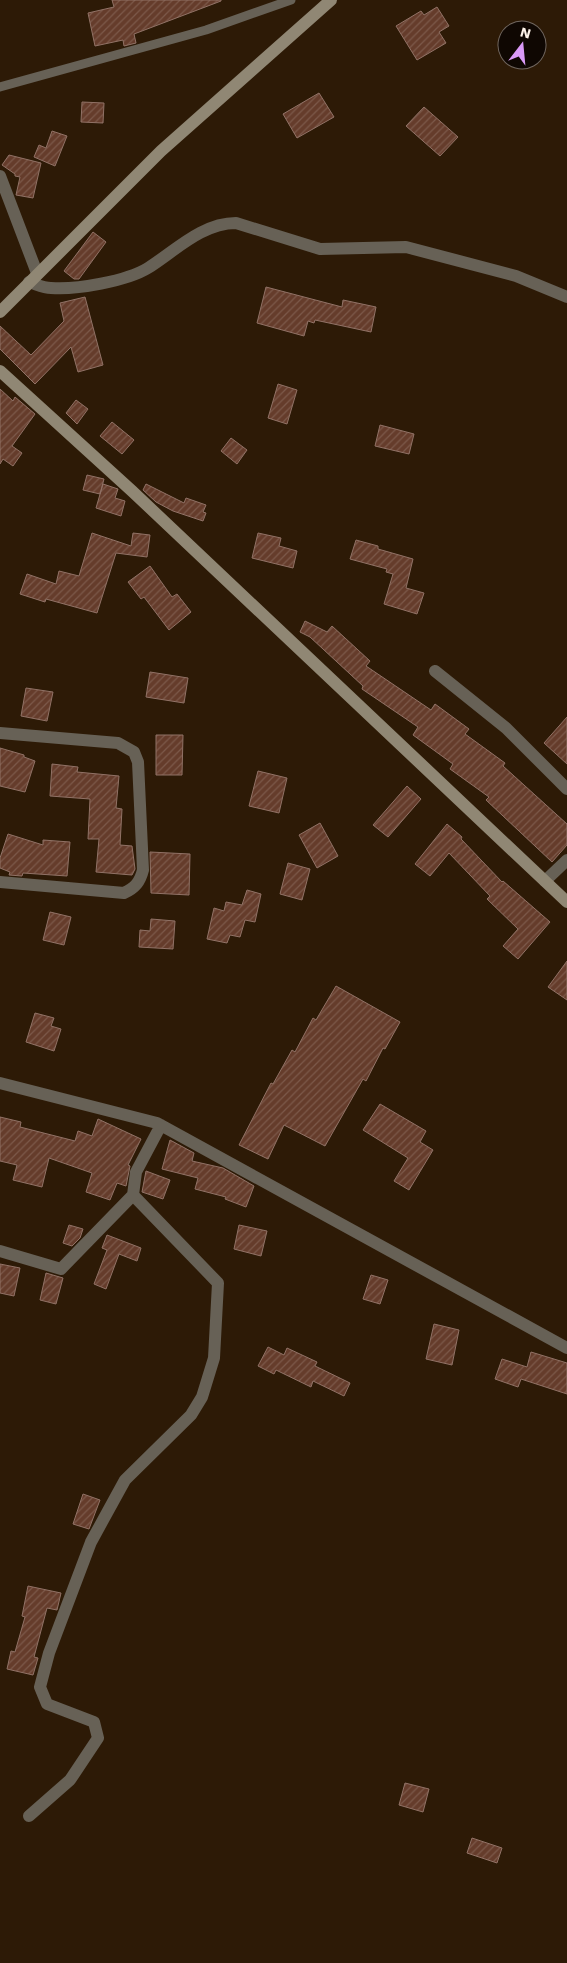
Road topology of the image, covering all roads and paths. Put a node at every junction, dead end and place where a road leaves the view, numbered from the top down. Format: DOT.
graph roads {
  1 [pos="291,0"];
  2 [pos="331,0"];
  3 [pos="0,87"];
  4 [pos="0,176"];
  5 [pos="33,277"];
  6 [pos="567,297"];
  7 [pos="0,312"];
  8 [pos="0,371"];
  9 [pos="435,671"];
  10 [pos="0,733"];
  11 [pos="567,788"];
  12 [pos="567,860"];
  13 [pos="545,881"];
  14 [pos="0,882"];
  15 [pos="567,902"];
  16 [pos="0,1083"];
  17 [pos="161,1125"];
  18 [pos="133,1195"];
  19 [pos="0,1250"];
  20 [pos="567,1348"];
  21 [pos="29,1816"];
  1 -- 3 [label="lane"];
  2 -- 5 [label="street"];
  4 -- 5 [label="street"];
  5 -- 6 [label="street"];
  5 -- 7 [label="street"];
  8 -- 13 [label="street"];
  9 -- 11 [label="street"];
  10 -- 14 [label="street"];
  12 -- 13 [label="street"];
  13 -- 15 [label="street"];
  16 -- 17 [label="street"];
  17 -- 18 [label="street"];
  17 -- 20 [label="street"];
  18 -- 19 [label="street"];
  18 -- 21 [label="street"];
}
